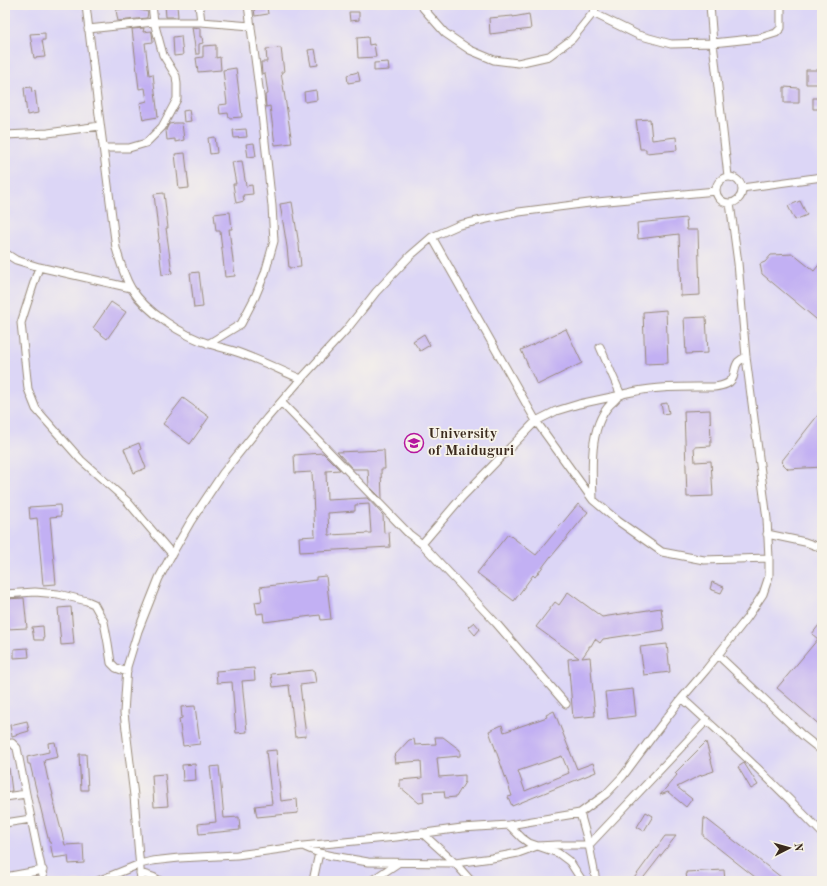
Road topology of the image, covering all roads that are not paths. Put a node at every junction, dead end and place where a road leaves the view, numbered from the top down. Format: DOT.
graph roads {
  1 [pos="86,5"];
  2 [pos="152,5"];
  3 [pos="199,5"];
  4 [pos="248,5"];
  5 [pos="423,5"];
  6 [pos="597,5"];
  7 [pos="710,5"];
  8 [pos="781,5"];
  9 [pos="593,13"];
  10 [pos="154,22"];
  11 [pos="201,22"];
  12 [pos="251,26"];
  13 [pos="88,29"];
  14 [pos="713,43"];
  15 [pos="100,126"];
  16 [pos="5,135"];
  17 [pos="104,148"];
  18 [pos="728,176"];
  19 [pos="822,177"];
  20 [pos="742,188"];
  21 [pos="716,191"];
  22 [pos="730,203"];
  23 [pos="432,237"];
  24 [pos="5,253"];
  25 [pos="39,267"];
  26 [pos="131,288"];
  27 [pos="208,344"];
  28 [pos="600,348"];
  29 [pos="746,357"];
  30 [pos="301,378"];
  31 [pos="621,395"];
  32 [pos="281,402"];
  33 [pos="536,422"];
  34 [pos="593,500"];
  35 [pos="767,534"];
  36 [pos="422,544"];
  37 [pos="822,548"];
  38 [pos="172,554"];
  39 [pos="769,558"];
  40 [pos="5,594"];
  41 [pos="718,655"];
  42 [pos="127,672"];
  43 [pos="682,698"];
  44 [pos="566,704"];
  45 [pos="707,720"];
  46 [pos="5,744"];
  47 [pos="822,751"];
  48 [pos="26,794"];
  49 [pos="5,797"];
  50 [pos="580,813"];
  51 [pos="31,819"];
  52 [pos="5,823"];
  53 [pos="509,825"];
  54 [pos="422,833"];
  55 [pos="822,833"];
  56 [pos="588,845"];
  57 [pos="302,846"];
  58 [pos="537,846"];
  59 [pos="319,853"];
  60 [pos="398,862"];
  61 [pos="455,863"];
  62 [pos="140,864"];
  63 [pos="43,870"];
  64 [pos="5,876"];
  65 [pos="141,877"];
  66 [pos="44,881"];
  67 [pos="98,881"];
  68 [pos="160,881"];
  69 [pos="313,881"];
  70 [pos="371,881"];
  71 [pos="471,881"];
  72 [pos="584,881"];
  73 [pos="596,881"];
  1 -- 13 [label="street"];
  2 -- 10 [label="street"];
  3 -- 11 [label="street"];
  4 -- 12 [label="street"];
  5 -- 9 [label="street"];
  6 -- 9 [label="street"];
  7 -- 14 [label="street"];
  8 -- 14 [label="street"];
  9 -- 14 [label="street"];
  10 -- 11 [label="street"];
  10 -- 13 [label="street"];
  10 -- 17 [label="street"];
  11 -- 12 [label="street"];
  12 -- 27 [label="street"];
  13 -- 15 [label="street"];
  14 -- 18 [label="street"];
  15 -- 16 [label="street"];
  15 -- 17 [label="street"];
  17 -- 26 [label="street"];
  18 -- 20 [label="street"];
  18 -- 21 [label="street"];
  19 -- 20 [label="street"];
  20 -- 22 [label="street"];
  21 -- 22 [label="street"];
  21 -- 23 [label="street"];
  22 -- 29 [label="street"];
  23 -- 30 [label="street"];
  23 -- 33 [label="street"];
  24 -- 25 [label="street"];
  25 -- 26 [label="street"];
  25 -- 38 [label="street"];
  26 -- 27 [label="street"];
  27 -- 30 [label="street"];
  28 -- 31 [label="street"];
  29 -- 31 [label="street"];
  29 -- 35 [label="street"];
  30 -- 32 [label="street"];
  31 -- 33 [label="street"];
  31 -- 34 [label="street"];
  32 -- 36 [label="street"];
  32 -- 38 [label="street"];
  33 -- 34 [label="street"];
  33 -- 36 [label="street"];
  34 -- 39 [label="street"];
  35 -- 37 [label="street"];
  35 -- 39 [label="street"];
  36 -- 44 [label="street"];
  38 -- 42 [label="street"];
  39 -- 41 [label="street"];
  40 -- 42 [label="street"];
  41 -- 43 [label="street"];
  41 -- 47 [label="street"];
  42 -- 62 [label="street"];
  43 -- 45 [label="street"];
  43 -- 50 [label="street"];
  45 -- 55 [label="street"];
  45 -- 56 [label="street"];
  46 -- 48 [label="street"];
  48 -- 49 [label="street"];
  48 -- 51 [label="street"];
  50 -- 53 [label="street"];
  50 -- 56 [label="street"];
  51 -- 52 [label="street"];
  51 -- 63 [label="street"];
  53 -- 54 [label="street"];
  53 -- 58 [label="street"];
  54 -- 57 [label="street"];
  54 -- 61 [label="street"];
  56 -- 58 [label="street"];
  56 -- 73 [label="street"];
  57 -- 59 [label="street"];
  57 -- 62 [label="street"];
  58 -- 61 [label="street"];
  58 -- 72 [label="street"];
  59 -- 60 [label="street"];
  59 -- 69 [label="street"];
  60 -- 61 [label="street"];
  60 -- 70 [label="street"];
  61 -- 71 [label="street"];
  62 -- 65 [label="street"];
  62 -- 67 [label="street"];
  63 -- 64 [label="street"];
  63 -- 66 [label="street"];
  65 -- 68 [label="street"];
}
